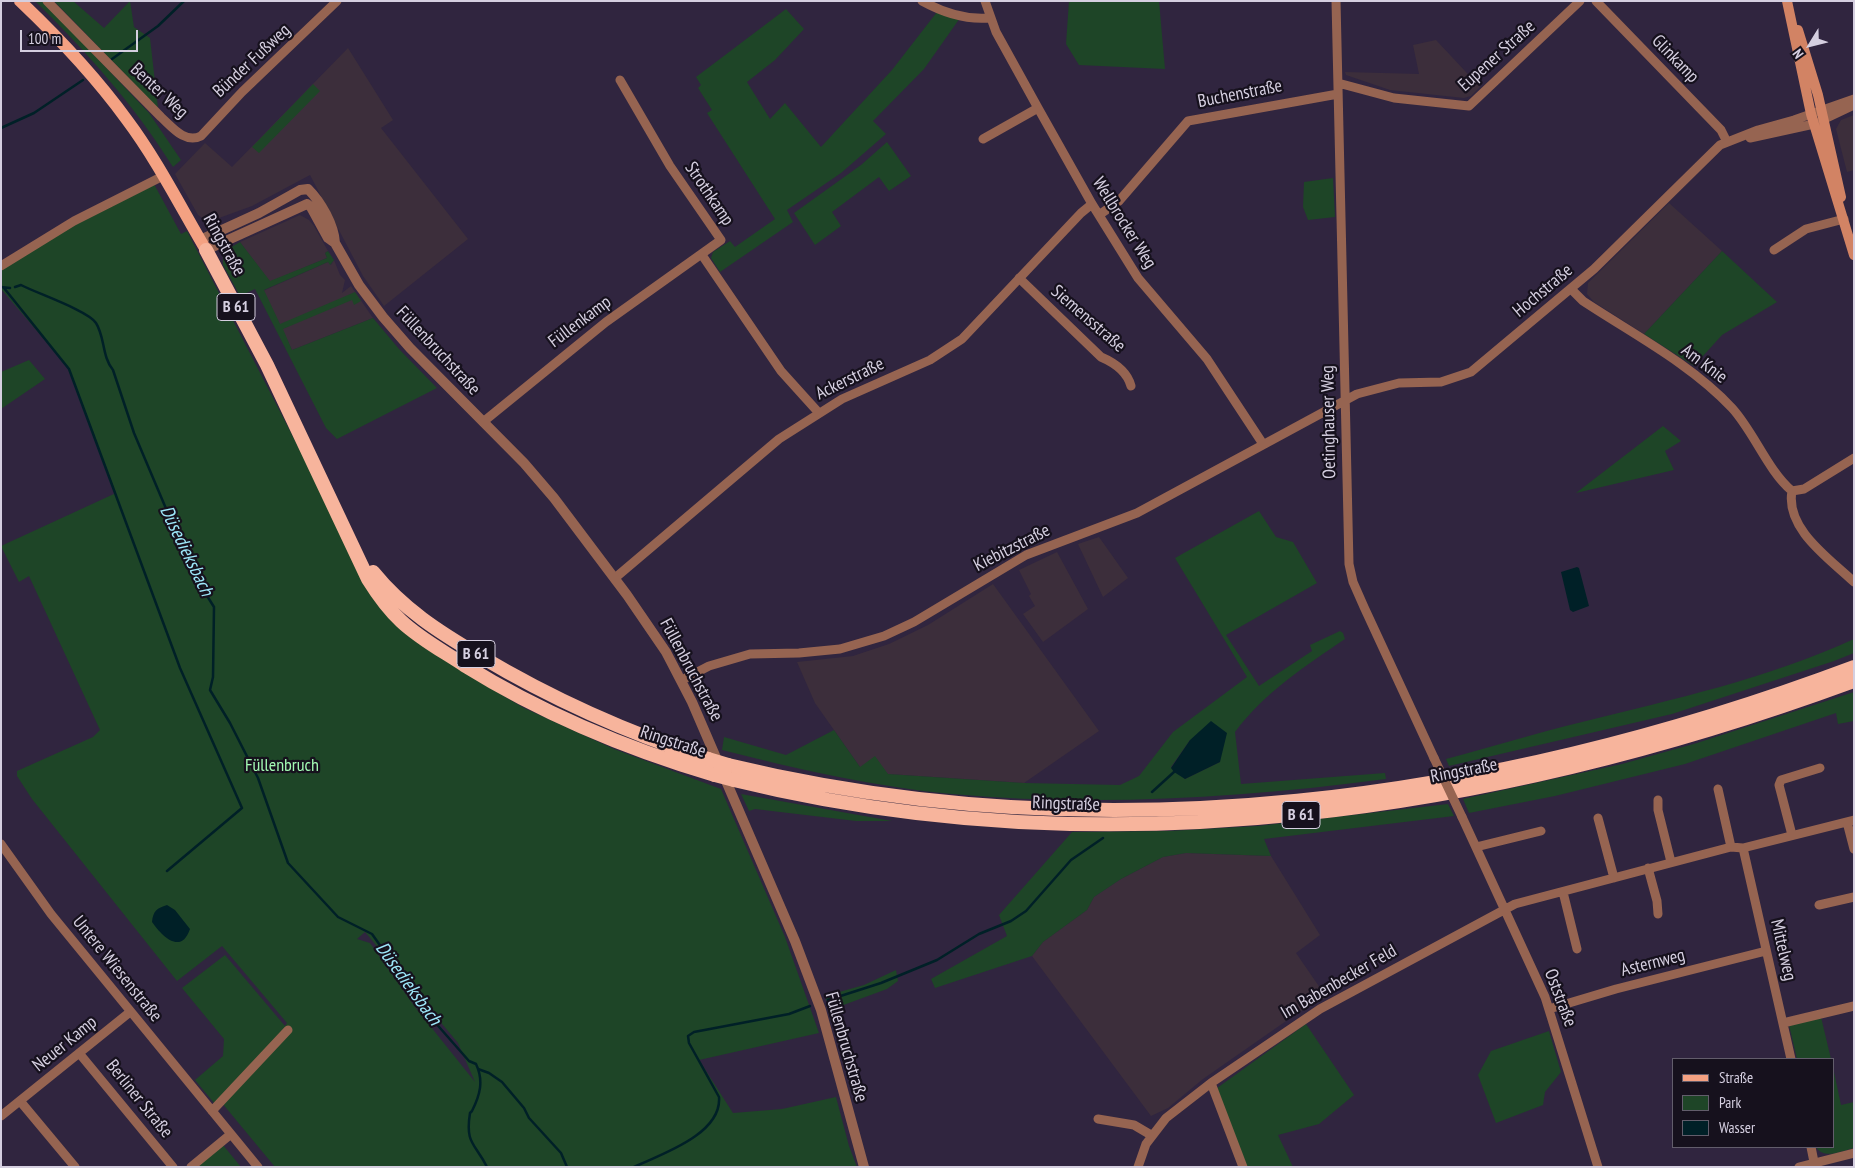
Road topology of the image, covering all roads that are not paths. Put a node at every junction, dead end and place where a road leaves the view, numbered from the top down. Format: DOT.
graph roads {
  1 [pos="20,1"];
  2 [pos="47,1"];
  3 [pos="337,1"];
  4 [pos="922,1"];
  5 [pos="985,1"];
  6 [pos="1336,1"];
  7 [pos="1580,1"];
  8 [pos="1596,1"];
  9 [pos="1788,1"];
  10 [pos="989,18"];
  11 [pos="620,80"];
  12 [pos="1338,83"];
  13 [pos="1338,94"];
  14 [pos="1854,99"];
  15 [pos="1854,105"];
  16 [pos="1038,108"];
  17 [pos="1811,114"];
  18 [pos="1823,114"];
  19 [pos="1814,124"];
  20 [pos="188,139"];
  21 [pos="983,139"];
  22 [pos="1727,142"];
  23 [pos="163,176"];
  24 [pos="308,189"];
  25 [pos="307,204"];
  26 [pos="1092,204"];
  27 [pos="1099,215"];
  28 [pos="1844,217"];
  29 [pos="335,243"];
  30 [pos="203,245"];
  31 [pos="1774,250"];
  32 [pos="702,254"];
  33 [pos="1854,255"];
  34 [pos="1,266"];
  35 [pos="1019,278"];
  36 [pos="1571,289"];
  37 [pos="1131,386"];
  38 [pos="1344,400"];
  39 [pos="818,412"];
  40 [pos="483,422"];
  41 [pos="1263,444"];
  42 [pos="1854,458"];
  43 [pos="1792,491"];
  44 [pos="349,536"];
  45 [pos="616,578"];
  46 [pos="1854,582"];
  47 [pos="1854,667"];
  48 [pos="682,680"];
  49 [pos="1854,681"];
  50 [pos="1820,768"];
  51 [pos="1718,789"];
  52 [pos="1658,800"];
  53 [pos="1462,817"];
  54 [pos="1598,818"];
  55 [pos="1850,821"];
  56 [pos="1542,831"];
  57 [pos="1792,835"];
  58 [pos="1,844"];
  59 [pos="1476,847"];
  60 [pos="1731,847"];
  61 [pos="1744,848"];
  62 [pos="1854,850"];
  63 [pos="1671,862"];
  64 [pos="1648,868"];
  65 [pos="1614,878"];
  66 [pos="1563,892"];
  67 [pos="1854,897"];
  68 [pos="1819,905"];
  69 [pos="1505,910"];
  70 [pos="1658,914"];
  71 [pos="1577,949"];
  72 [pos="1766,951"];
  73 [pos="1854,1006"];
  74 [pos="1549,1009"];
  75 [pos="130,1012"];
  76 [pos="1784,1023"];
  77 [pos="288,1030"];
  78 [pos="79,1053"];
  79 [pos="1791,1058"];
  80 [pos="1211,1083"];
  81 [pos="20,1101"];
  82 [pos="212,1111"];
  83 [pos="1,1116"];
  84 [pos="1098,1119"];
  85 [pos="230,1134"];
  86 [pos="1151,1135"];
  87 [pos="1811,1148"];
  88 [pos="1854,1153"];
  89 [pos="1815,1165"];
  90 [pos="75,1167"];
  91 [pos="173,1167"];
  92 [pos="192,1167"];
  93 [pos="258,1167"];
  94 [pos="864,1167"];
  95 [pos="1138,1167"];
  96 [pos="1243,1167"];
  97 [pos="1598,1167"];
  98 [pos="1798,1167"];
  1 -- 23 [label="main road, Ringstraße / B 61"];
  2 -- 20 [label="street, Benter Weg"];
  3 -- 20 [label="street, Bünder Fußweg"];
  4 -- 10 [label="street"];
  5 -- 10 [label="street, Wellbrocker Weg"];
  6 -- 12 [label="street, Oetinghauser Weg"];
  7 -- 12 [label="street, Eupener Straße"];
  8 -- 22 [label="street, Glinkamp"];
  9 -- 17 [label="main road"];
  9 -- 18 [label="main road"];
  10 -- 16 [label="street, Wellbrocker Weg"];
  11 -- 32 [label="street, Strothkamp"];
  12 -- 13 [label="street, Oetinghauser Weg"];
  13 -- 27 [label="street, Buchenstraße"];
  13 -- 38 [label="street, Oetinghauser Weg"];
  14 -- 18 [label="street, Hochstraße"];
  15 -- 18 [label="street, Hochstraße"];
  16 -- 21 [label="street"];
  16 -- 26 [label="street, Wellbrocker Weg"];
  17 -- 18 [label="street, Hochstraße"];
  17 -- 19 [label="main road"];
  17 -- 22 [label="street, Hochstraße"];
  18 -- 19 [label="street, Hochstraße"];
  18 -- 28 [label="main road"];
  19 -- 22 [label="street, Hochstraße"];
  19 -- 28 [label="main road"];
  22 -- 36 [label="street, Hochstraße"];
  23 -- 30 [label="main road, Ringstraße / B 61"];
  23 -- 34 [label="street"];
  24 -- 25 [label="street"];
  24 -- 29 [label="street, Füllenbruchstraße"];
  24 -- 30 [label="street"];
  25 -- 29 [label="street, Füllenbruchstraße"];
  25 -- 30 [label="street"];
  26 -- 27 [label="street, Wellbrocker Weg"];
  26 -- 35 [label="street, Ackerstraße"];
  27 -- 41 [label="street, Wellbrocker Weg"];
  28 -- 31 [label="street"];
  28 -- 33 [label="main road"];
  29 -- 40 [label="street, Füllenbruchstraße"];
  30 -- 44 [label="highway, Ringstraße / B 61"];
  32 -- 39 [label="street"];
  32 -- 40 [label="street, Füllenkamp"];
  35 -- 37 [label="street, Siemensstraße"];
  35 -- 39 [label="street, Ackerstraße"];
  36 -- 38 [label="street, Hochstraße"];
  36 -- 43 [label="street, Am Knie"];
  38 -- 41 [label="street, Kiebitzstraße"];
  38 -- 53 [label="street, Oetinghauser Weg, bridge"];
  39 -- 45 [label="street, Ackerstraße"];
  40 -- 45 [label="street, Füllenbruchstraße"];
  41 -- 48 [label="street, Kiebitzstraße"];
  42 -- 43 [label="street"];
  43 -- 46 [label="street"];
  44 -- 47 [label="highway, Ringstraße / B 61, bridge"];
  44 -- 49 [label="highway, Ringstraße / B 61, bridge"];
  45 -- 48 [label="street, Füllenbruchstraße"];
  48 -- 94 [label="street, Füllenbruchstraße"];
  50 -- 57 [label="street"];
  51 -- 60 [label="street"];
  52 -- 63 [label="street"];
  53 -- 59 [label="street, Oststraße"];
  54 -- 65 [label="street"];
  55 -- 57 [label="street, Im Babenbecker Feld"];
  55 -- 62 [label="street"];
  56 -- 59 [label="street"];
  57 -- 61 [label="street, Im Babenbecker Feld"];
  58 -- 75 [label="street, Untere Wiesenstraße"];
  59 -- 69 [label="street, Oststraße"];
  60 -- 61 [label="street, Im Babenbecker Feld"];
  60 -- 63 [label="street, Im Babenbecker Feld"];
  61 -- 72 [label="street, Mittelweg"];
  63 -- 64 [label="street, Im Babenbecker Feld"];
  64 -- 65 [label="street, Im Babenbecker Feld"];
  64 -- 70 [label="street"];
  65 -- 66 [label="street, Im Babenbecker Feld"];
  66 -- 69 [label="street, Im Babenbecker Feld"];
  66 -- 71 [label="street"];
  67 -- 68 [label="street"];
  69 -- 74 [label="street, Oststraße"];
  69 -- 80 [label="street, Im Babenbecker Feld"];
  72 -- 74 [label="street, Asternweg"];
  72 -- 76 [label="street, Mittelweg"];
  73 -- 76 [label="street"];
  74 -- 97 [label="street, Oststraße"];
  75 -- 78 [label="street, Neuer Kamp"];
  75 -- 82 [label="street, Untere Wiesenstraße"];
  76 -- 79 [label="street, Mittelweg"];
  77 -- 82 [label="street"];
  78 -- 81 [label="street, Neuer Kamp"];
  78 -- 91 [label="street, Berliner Straße"];
  80 -- 86 [label="street, Im Babenbecker Feld"];
  80 -- 96 [label="street"];
  81 -- 83 [label="street, Neuer Kamp"];
  81 -- 90 [label="street"];
  82 -- 85 [label="street, Untere Wiesenstraße"];
  84 -- 86 [label="street"];
  85 -- 92 [label="street"];
  85 -- 93 [label="street, Untere Wiesenstraße"];
  86 -- 95 [label="street, Im Babenbecker Feld"];
  87 -- 89 [label="street"];
  88 -- 89 [label="street"];
  89 -- 98 [label="street"];
}
